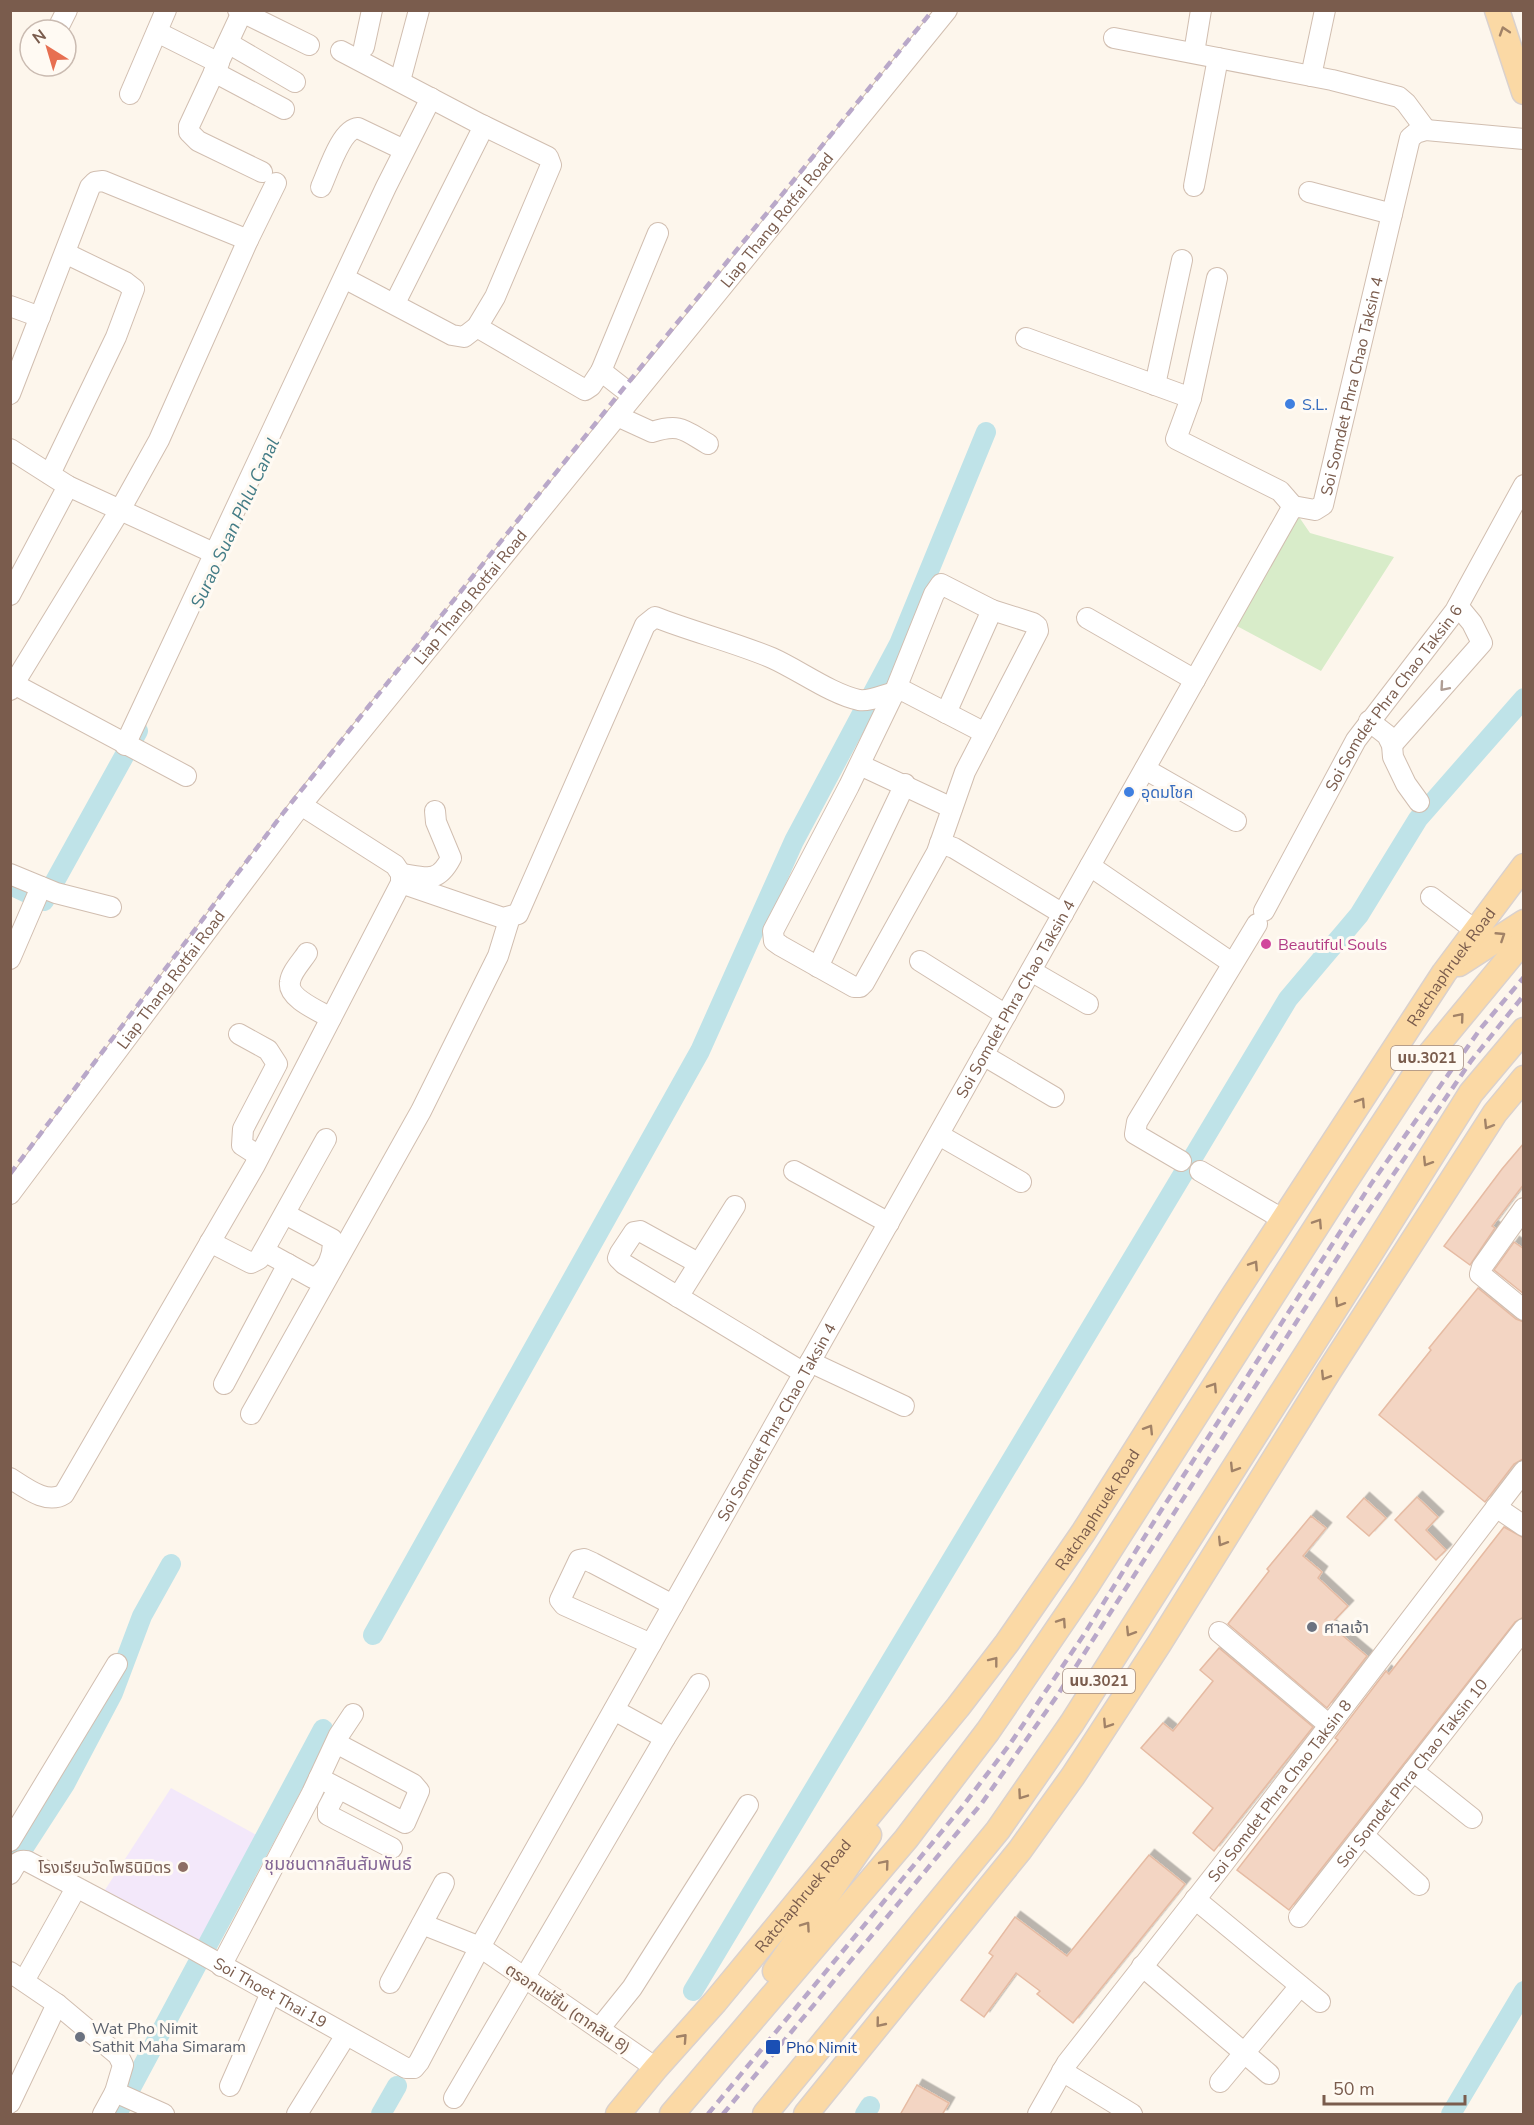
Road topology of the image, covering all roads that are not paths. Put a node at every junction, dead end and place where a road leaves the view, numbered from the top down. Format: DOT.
graph roads {
  1 [pos="166,10"];
  2 [pos="372,10"];
  3 [pos="419,10"];
  4 [pos="947,10"];
  5 [pos="1201,10"];
  6 [pos="1325,10"];
  7 [pos="1497,10"];
  8 [pos="241,11"];
  9 [pos="157,32"];
  10 [pos="1114,38"];
  11 [pos="228,43"];
  12 [pos="309,45"];
  13 [pos="364,47"];
  14 [pos="341,51"];
  15 [pos="1194,53"];
  16 [pos="1218,58"];
  17 [pos="216,68"];
  18 [pos="1311,76"];
  19 [pos="400,81"];
  20 [pos="295,82"];
  21 [pos="1524,92"];
  22 [pos="130,93"];
  23 [pos="431,98"];
  24 [pos="284,109"];
  25 [pos="484,126"];
  26 [pos="1426,130"];
  27 [pos="1524,139"];
  28 [pos="404,150"];
  29 [pos="1194,186"];
  30 [pos="321,187"];
  31 [pos="1309,192"];
  32 [pos="1392,214"];
  33 [pos="658,233"];
  34 [pos="248,240"];
  35 [pos="65,253"];
  36 [pos="1182,260"];
  37 [pos="1217,278"];
  38 [pos="347,279"];
  39 [pos="395,303"];
  40 [pos="10,306"];
  41 [pos="40,317"];
  42 [pos="477,327"];
  43 [pos="1026,338"];
  44 [pos="601,371"];
  45 [pos="1155,385"];
  46 [pos="10,394"];
  47 [pos="633,396"];
  48 [pos="1191,398"];
  49 [pos="616,416"];
  50 [pos="708,444"];
  51 [pos="10,449"];
  52 [pos="50,474"];
  53 [pos="1524,485"];
  54 [pos="68,486"];
  55 [pos="1293,506"];
  56 [pos="120,510"];
  57 [pos="216,554"];
  58 [pos="10,596"];
  59 [pos="1458,606"];
  60 [pos="992,610"];
  61 [pos="1087,618"];
  62 [pos="1195,680"];
  63 [pos="12,685"];
  64 [pos="878,696"];
  65 [pos="946,712"];
  66 [pos="1369,721"];
  67 [pos="985,733"];
  68 [pos="1392,745"];
  69 [pos="129,746"];
  70 [pos="860,765"];
  71 [pos="1145,769"];
  72 [pos="186,776"];
  73 [pos="905,784"];
  74 [pos="1419,802"];
  75 [pos="301,804"];
  76 [pos="952,808"];
  77 [pos="435,811"];
  78 [pos="1236,821"];
  79 [pos="940,843"];
  80 [pos="1090,866"];
  81 [pos="1524,866"];
  82 [pos="10,874"];
  83 [pos="401,878"];
  84 [pos="47,889"];
  85 [pos="1431,897"];
  86 [pos="111,907"];
  87 [pos="1063,914"];
  88 [pos="510,917"];
  89 [pos="1524,922"];
  90 [pos="1476,931"];
  91 [pos="1524,940"];
  92 [pos="307,953"];
  93 [pos="10,959"];
  94 [pos="920,961"];
  95 [pos="1232,963"];
  96 [pos="818,967"];
  97 [pos="1031,971"];
  98 [pos="1444,973"];
  99 [pos="1088,1004"];
  100 [pos="1006,1015"];
  101 [pos="331,1018"];
  102 [pos="1524,1030"];
  103 [pos="239,1034"];
  104 [pos="984,1055"];
  105 [pos="1524,1078"];
  106 [pos="1054,1097"];
  107 [pos="939,1135"];
  108 [pos="326,1139"];
  109 [pos="259,1156"];
  110 [pos="1181,1161"];
  111 [pos="794,1171"];
  112 [pos="1200,1171"];
  113 [pos="1022,1182"];
  114 [pos="10,1194"];
  115 [pos="735,1206"];
  116 [pos="1524,1208"];
  117 [pos="285,1214"];
  118 [pos="1284,1220"];
  119 [pos="889,1223"];
  120 [pos="210,1242"];
  121 [pos="264,1251"];
  122 [pos="698,1263"];
  123 [pos="288,1264"];
  124 [pos="678,1297"];
  125 [pos="1524,1310"];
  126 [pos="807,1368"];
  127 [pos="224,1384"];
  128 [pos="904,1406"];
  129 [pos="251,1414"];
  130 [pos="1524,1471"];
  131 [pos="10,1478"];
  132 [pos="1496,1507"];
  133 [pos="1524,1527"];
  134 [pos="673,1605"];
  135 [pos="1524,1629"];
  136 [pos="1219,1632"];
  137 [pos="651,1644"];
  138 [pos="117,1664"];
  139 [pos="699,1684"];
  140 [pos="957,1707"];
  141 [pos="614,1710"];
  142 [pos="353,1714"];
  143 [pos="1329,1725"];
  144 [pos="665,1738"];
  145 [pos="336,1743"];
  146 [pos="1413,1771"];
  147 [pos="319,1778"];
  148 [pos="338,1788"];
  149 [pos="748,1805"];
  150 [pos="1472,1818"];
  151 [pos="405,1823"];
  152 [pos="1363,1835"];
  153 [pos="10,1841"];
  154 [pos="14,1862"];
  155 [pos="444,1883"];
  156 [pos="1419,1885"];
  157 [pos="76,1888"];
  158 [pos="1195,1899"];
  159 [pos="969,1912"];
  160 [pos="1299,1917"];
  161 [pos="422,1924"];
  162 [pos="480,1947"];
  163 [pos="216,1963"];
  164 [pos="1142,1966"];
  165 [pos="17,1977"];
  166 [pos="523,1977"];
  167 [pos="390,1983"];
  168 [pos="1300,1986"];
  169 [pos="271,1993"];
  170 [pos="1320,2002"];
  171 [pos="57,2004"];
  172 [pos="599,2029"];
  173 [pos="346,2035"];
  174 [pos="1244,2053"];
  175 [pos="656,2068"];
  176 [pos="1062,2071"];
  177 [pos="1269,2074"];
  178 [pos="702,2078"];
  179 [pos="791,2082"];
  180 [pos="1220,2082"];
  181 [pos="230,2086"];
  182 [pos="123,2096"];
  183 [pos="454,2098"];
  184 [pos="10,2103"];
  185 [pos="103,2115"];
  186 [pos="165,2115"];
  187 [pos="297,2115"];
  188 [pos="618,2115"];
  189 [pos="672,2115"];
  190 [pos="765,2115"];
  191 [pos="806,2115"];
  192 [pos="1038,2115"];
  193 [pos="1132,2115"];
  1 -- 9 [label="street"];
  2 -- 13 [label="street"];
  3 -- 19 [label="street"];
  4 -- 47 [label="street, Liap Thang Rotfai Road"];
  5 -- 15 [label="street"];
  6 -- 18 [label="street"];
  21 -- 7 [label="main road, one-way"];
  8 -- 11 [label="street"];
  8 -- 12 [label="street"];
  9 -- 17 [label="street"];
  9 -- 22 [label="street"];
  10 -- 15 [label="street"];
  11 -- 17 [label="street"];
  11 -- 20 [label="street"];
  14 -- 19 [label="street"];
  15 -- 16 [label="street"];
  16 -- 18 [label="street"];
  16 -- 29 [label="street"];
  17 -- 24 [label="street"];
  17 -- 34 [label="street"];
  18 -- 26 [label="street"];
  19 -- 23 [label="street"];
  23 -- 25 [label="street"];
  23 -- 28 [label="street"];
  25 -- 39 [label="street"];
  25 -- 42 [label="street"];
  26 -- 27 [label="street"];
  26 -- 32 [label="street, Soi Somdet Phra Chao Taksin 4"];
  28 -- 30 [label="street"];
  28 -- 38 [label="street"];
  31 -- 32 [label="street"];
  32 -- 55 [label="street, Soi Somdet Phra Chao Taksin 4"];
  33 -- 44 [label="street"];
  34 -- 35 [label="street"];
  34 -- 56 [label="street"];
  35 -- 41 [label="street"];
  35 -- 52 [label="street"];
  36 -- 45 [label="street"];
  37 -- 48 [label="street"];
  38 -- 39 [label="street"];
  38 -- 57 [label="street"];
  39 -- 42 [label="street"];
  40 -- 41 [label="street"];
  41 -- 46 [label="street"];
  42 -- 44 [label="street"];
  43 -- 45 [label="street"];
  44 -- 47 [label="street"];
  45 -- 48 [label="street"];
  47 -- 49 [label="street, Liap Thang Rotfai Road"];
  48 -- 55 [label="street"];
  49 -- 50 [label="street"];
  49 -- 75 [label="street, Liap Thang Rotfai Road"];
  51 -- 52 [label="street"];
  52 -- 54 [label="street"];
  53 -- 59 [label="street, Soi Somdet Phra Chao Taksin 6"];
  54 -- 56 [label="street"];
  54 -- 58 [label="street"];
  55 -- 62 [label="street, Soi Somdet Phra Chao Taksin 4"];
  56 -- 57 [label="street"];
  56 -- 63 [label="street"];
  57 -- 69 [label="street"];
  59 -- 66 [label="street, Soi Somdet Phra Chao Taksin 6"];
  59 -- 68 [label="street, one-way"];
  60 -- 64 [label="street"];
  60 -- 65 [label="street"];
  60 -- 67 [label="street"];
  61 -- 62 [label="street"];
  62 -- 71 [label="street, Soi Somdet Phra Chao Taksin 4"];
  63 -- 69 [label="street"];
  64 -- 65 [label="street"];
  64 -- 70 [label="street"];
  64 -- 88 [label="street"];
  65 -- 67 [label="street"];
  66 -- 68 [label="street"];
  66 -- 95 [label="street, Soi Somdet Phra Chao Taksin 6"];
  67 -- 76 [label="street"];
  68 -- 74 [label="street"];
  69 -- 72 [label="street"];
  70 -- 73 [label="street"];
  70 -- 96 [label="street"];
  71 -- 78 [label="street"];
  71 -- 80 [label="street, Soi Somdet Phra Chao Taksin 4"];
  73 -- 76 [label="street"];
  73 -- 96 [label="street"];
  75 -- 83 [label="street"];
  75 -- 114 [label="street, Liap Thang Rotfai Road"];
  76 -- 79 [label="street"];
  77 -- 83 [label="street"];
  79 -- 87 [label="street"];
  79 -- 96 [label="street"];
  80 -- 87 [label="street, Soi Somdet Phra Chao Taksin 4"];
  80 -- 95 [label="street"];
  81 -- 90 [label="main road, Ratchaphruek Road / นบ.3021"];
  82 -- 84 [label="street"];
  83 -- 88 [label="street"];
  83 -- 101 [label="street"];
  84 -- 86 [label="street"];
  84 -- 93 [label="street"];
  85 -- 90 [label="street"];
  87 -- 97 [label="street, Soi Somdet Phra Chao Taksin 4"];
  88 -- 129 [label="street"];
  98 -- 89 [label="main road, one-way"];
  90 -- 98 [label="main road, Ratchaphruek Road / นบ.3021"];
  178 -- 91 [label="main road, Ratchaphruek Road / นบ.3021, one-way"];
  92 -- 101 [label="street"];
  94 -- 100 [label="street"];
  95 -- 110 [label="street, Soi Somdet Phra Chao Taksin 6"];
  97 -- 99 [label="street"];
  97 -- 100 [label="street, Soi Somdet Phra Chao Taksin 4"];
  118 -- 98 [label="main road, Ratchaphruek Road / นบ.3021, one-way"];
  100 -- 104 [label="street, Soi Somdet Phra Chao Taksin 4"];
  101 -- 109 [label="street"];
  102 -- 179 [label="main road, นบ.3021, one-way"];
  103 -- 109 [label="street"];
  104 -- 106 [label="street"];
  104 -- 107 [label="street, Soi Somdet Phra Chao Taksin 4"];
  105 -- 159 [label="main road, นบ.3021, one-way"];
  107 -- 113 [label="street"];
  107 -- 119 [label="street, Soi Somdet Phra Chao Taksin 4"];
  108 -- 117 [label="street"];
  109 -- 120 [label="street"];
  111 -- 119 [label="street"];
  112 -- 118 [label="street"];
  115 -- 122 [label="street"];
  116 -- 125 [label="street"];
  117 -- 121 [label="street"];
  117 -- 123 [label="street"];
  140 -- 118 [label="main road, Ratchaphruek Road / นบ.3021, one-way"];
  119 -- 126 [label="street, Soi Somdet Phra Chao Taksin 4"];
  120 -- 121 [label="street"];
  120 -- 131 [label="street"];
  121 -- 123 [label="street"];
  122 -- 124 [label="street"];
  122 -- 124 [label="street"];
  123 -- 127 [label="street"];
  124 -- 126 [label="street"];
  126 -- 128 [label="street"];
  126 -- 134 [label="street, Soi Somdet Phra Chao Taksin 4"];
  130 -- 132 [label="street, Soi Somdet Phra Chao Taksin 8"];
  132 -- 133 [label="street"];
  132 -- 143 [label="street, Soi Somdet Phra Chao Taksin 8"];
  134 -- 137 [label="street, Soi Somdet Phra Chao Taksin 4"];
  134 -- 137 [label="street"];
  135 -- 146 [label="street, Soi Somdet Phra Chao Taksin 10"];
  136 -- 143 [label="street"];
  137 -- 141 [label="street, Soi Somdet Phra Chao Taksin 4"];
  138 -- 153 [label="street"];
  139 -- 144 [label="street"];
  175 -- 140 [label="main road, Ratchaphruek Road / นบ.3021, one-way"];
  178 -- 140 [label="main road, one-way"];
  141 -- 144 [label="street"];
  141 -- 162 [label="street, Soi Somdet Phra Chao Taksin 4"];
  142 -- 145 [label="street"];
  143 -- 158 [label="street, Soi Somdet Phra Chao Taksin 8"];
  144 -- 166 [label="street"];
  145 -- 147 [label="street"];
  145 -- 151 [label="street"];
  146 -- 150 [label="street"];
  146 -- 152 [label="street, Soi Somdet Phra Chao Taksin 10"];
  147 -- 148 [label="street"];
  147 -- 163 [label="street"];
  148 -- 151 [label="street"];
  148 -- 151 [label="street"];
  149 -- 172 [label="street"];
  152 -- 156 [label="street"];
  152 -- 160 [label="street, Soi Somdet Phra Chao Taksin 10"];
  154 -- 157 [label="street, Soi Thoet Thai 19"];
  155 -- 161 [label="street"];
  157 -- 163 [label="street, Soi Thoet Thai 19"];
  157 -- 165 [label="street"];
  158 -- 164 [label="street, Soi Somdet Phra Chao Taksin 8"];
  158 -- 168 [label="street"];
  159 -- 179 [label="main road"];
  159 -- 191 [label="main road, นบ.3021, one-way"];
  161 -- 162 [label="street, ตรอกแซ่ซิ้ม (ตากสิน 8)"];
  161 -- 167 [label="street"];
  162 -- 166 [label="street, ตรอกแซ่ซิ้ม (ตากสิน 8)"];
  162 -- 173 [label="street, Soi Thoet Thai 19"];
  163 -- 169 [label="street, Soi Thoet Thai 19"];
  164 -- 174 [label="street"];
  164 -- 176 [label="street, Soi Somdet Phra Chao Taksin 8"];
  165 -- 171 [label="street"];
  166 -- 172 [label="street, ตรอกแซ่ซิ้ม (ตากสิน 8)"];
  166 -- 183 [label="street"];
  168 -- 170 [label="street"];
  168 -- 174 [label="street"];
  169 -- 173 [label="street, Soi Thoet Thai 19"];
  169 -- 181 [label="street"];
  171 -- 182 [label="street"];
  171 -- 184 [label="street"];
  172 -- 175 [label="street, ตรอกแซ่ซิ้ม (ตากสิน 8)"];
  173 -- 187 [label="street"];
  174 -- 177 [label="street"];
  174 -- 180 [label="street"];
  175 -- 188 [label="main road, Ratchaphruek Road / นบ.3021"];
  176 -- 192 [label="street, Soi Somdet Phra Chao Taksin 8"];
  176 -- 193 [label="street"];
  178 -- 189 [label="main road, Ratchaphruek Road / นบ.3021"];
  179 -- 190 [label="main road, นบ.3021"];
  182 -- 185 [label="street"];
  182 -- 186 [label="street"];
}
